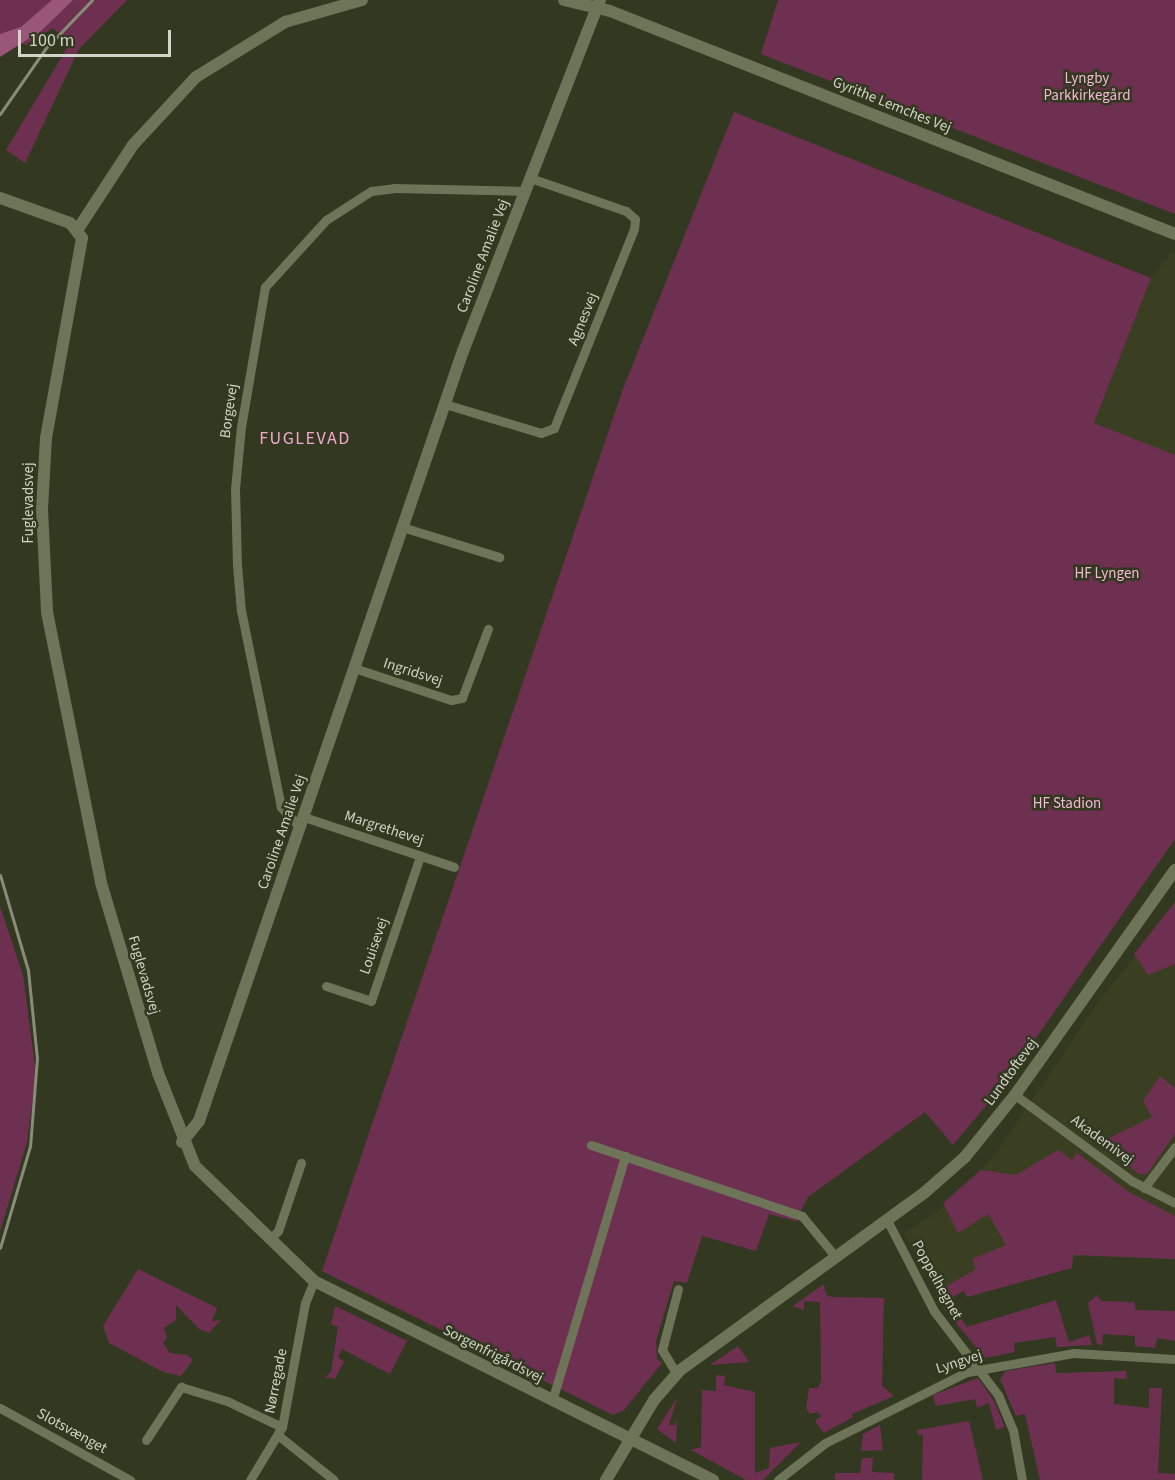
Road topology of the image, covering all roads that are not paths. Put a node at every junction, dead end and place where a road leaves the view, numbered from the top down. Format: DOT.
graph roads {
  1 [pos="362,0"];
  2 [pos="564,0"];
  3 [pos="599,4"];
  4 [pos="530,178"];
  5 [pos="525,191"];
  6 [pos="0,198"];
  7 [pos="78,229"];
  8 [pos="1175,234"];
  9 [pos="445,404"];
  10 [pos="402,527"];
  11 [pos="499,557"];
  12 [pos="488,629"];
  13 [pos="354,669"];
  14 [pos="302,822"];
  15 [pos="420,856"];
  16 [pos="454,867"];
  17 [pos="1175,870"];
  18 [pos="326,986"];
  19 [pos="1015,1095"];
  20 [pos="182,1142"];
  21 [pos="591,1145"];
  22 [pos="1175,1148"];
  23 [pos="625,1156"];
  24 [pos="301,1163"];
  25 [pos="1144,1188"];
  26 [pos="1175,1203"];
  27 [pos="887,1220"];
  28 [pos="271,1238"];
  29 [pos="835,1256"];
  30 [pos="314,1281"];
  31 [pos="678,1289"];
  32 [pos="1175,1359"];
  33 [pos="979,1370"];
  34 [pos="676,1373"];
  35 [pos="552,1401"];
  36 [pos="0,1408"];
  37 [pos="280,1431"];
  38 [pos="628,1439"];
  39 [pos="146,1440"];
  40 [pos="130,1480"];
  41 [pos="250,1480"];
  42 [pos="334,1480"];
  43 [pos="606,1480"];
  44 [pos="713,1480"];
  45 [pos="778,1480"];
  46 [pos="1022,1480"];
  1 -- 7 [label="street"];
  2 -- 3 [label="street"];
  3 -- 4 [label="street, Caroline Amalie Vej"];
  3 -- 8 [label="street, Gyrithe Lemches Vej"];
  4 -- 5 [label="street, Caroline Amalie Vej"];
  4 -- 9 [label="street, Agnesvej"];
  5 -- 9 [label="street, Caroline Amalie Vej"];
  5 -- 14 [label="street, Borgevej"];
  6 -- 7 [label="street"];
  7 -- 20 [label="street, Fuglevadsvej"];
  9 -- 10 [label="street, Caroline Amalie Vej"];
  10 -- 11 [label="street"];
  10 -- 13 [label="street, Caroline Amalie Vej"];
  12 -- 13 [label="street, Ingridsvej"];
  13 -- 14 [label="street, Caroline Amalie Vej"];
  14 -- 15 [label="street, Margrethevej"];
  14 -- 20 [label="street, Caroline Amalie Vej"];
  15 -- 16 [label="street, Margrethevej"];
  15 -- 18 [label="street, Louisevej"];
  17 -- 19 [label="street, Lundtoftevej"];
  19 -- 25 [label="street, Akademivej"];
  19 -- 27 [label="street, Lundtoftevej"];
  20 -- 28 [label="street, Sorgenfrigårdsvej"];
  21 -- 23 [label="street"];
  22 -- 25 [label="street"];
  23 -- 29 [label="street"];
  23 -- 35 [label="street"];
  24 -- 28 [label="street"];
  25 -- 26 [label="street, Akademivej"];
  27 -- 29 [label="street, Lundtoftevej"];
  27 -- 33 [label="street, Poppelhegnet"];
  28 -- 30 [label="street, Sorgenfrigårdsvej"];
  29 -- 34 [label="street, Lundtoftevej"];
  30 -- 35 [label="street, Sorgenfrigårdsvej"];
  30 -- 37 [label="street, Nørregade"];
  31 -- 34 [label="street"];
  32 -- 33 [label="street, Lyngvej"];
  33 -- 45 [label="street, Lyngvej"];
  33 -- 46 [label="street, Poppelhegnet"];
  34 -- 38 [label="street, Lundtoftevej"];
  35 -- 38 [label="street, Sorgenfrigårdsvej"];
  36 -- 40 [label="street, Slotsvænget"];
  37 -- 39 [label="street"];
  37 -- 41 [label="street, Nørregade"];
  37 -- 42 [label="street"];
  38 -- 43 [label="street, Lundtoftevej"];
  38 -- 44 [label="street, Sorgenfrigårdsvej"];
}
